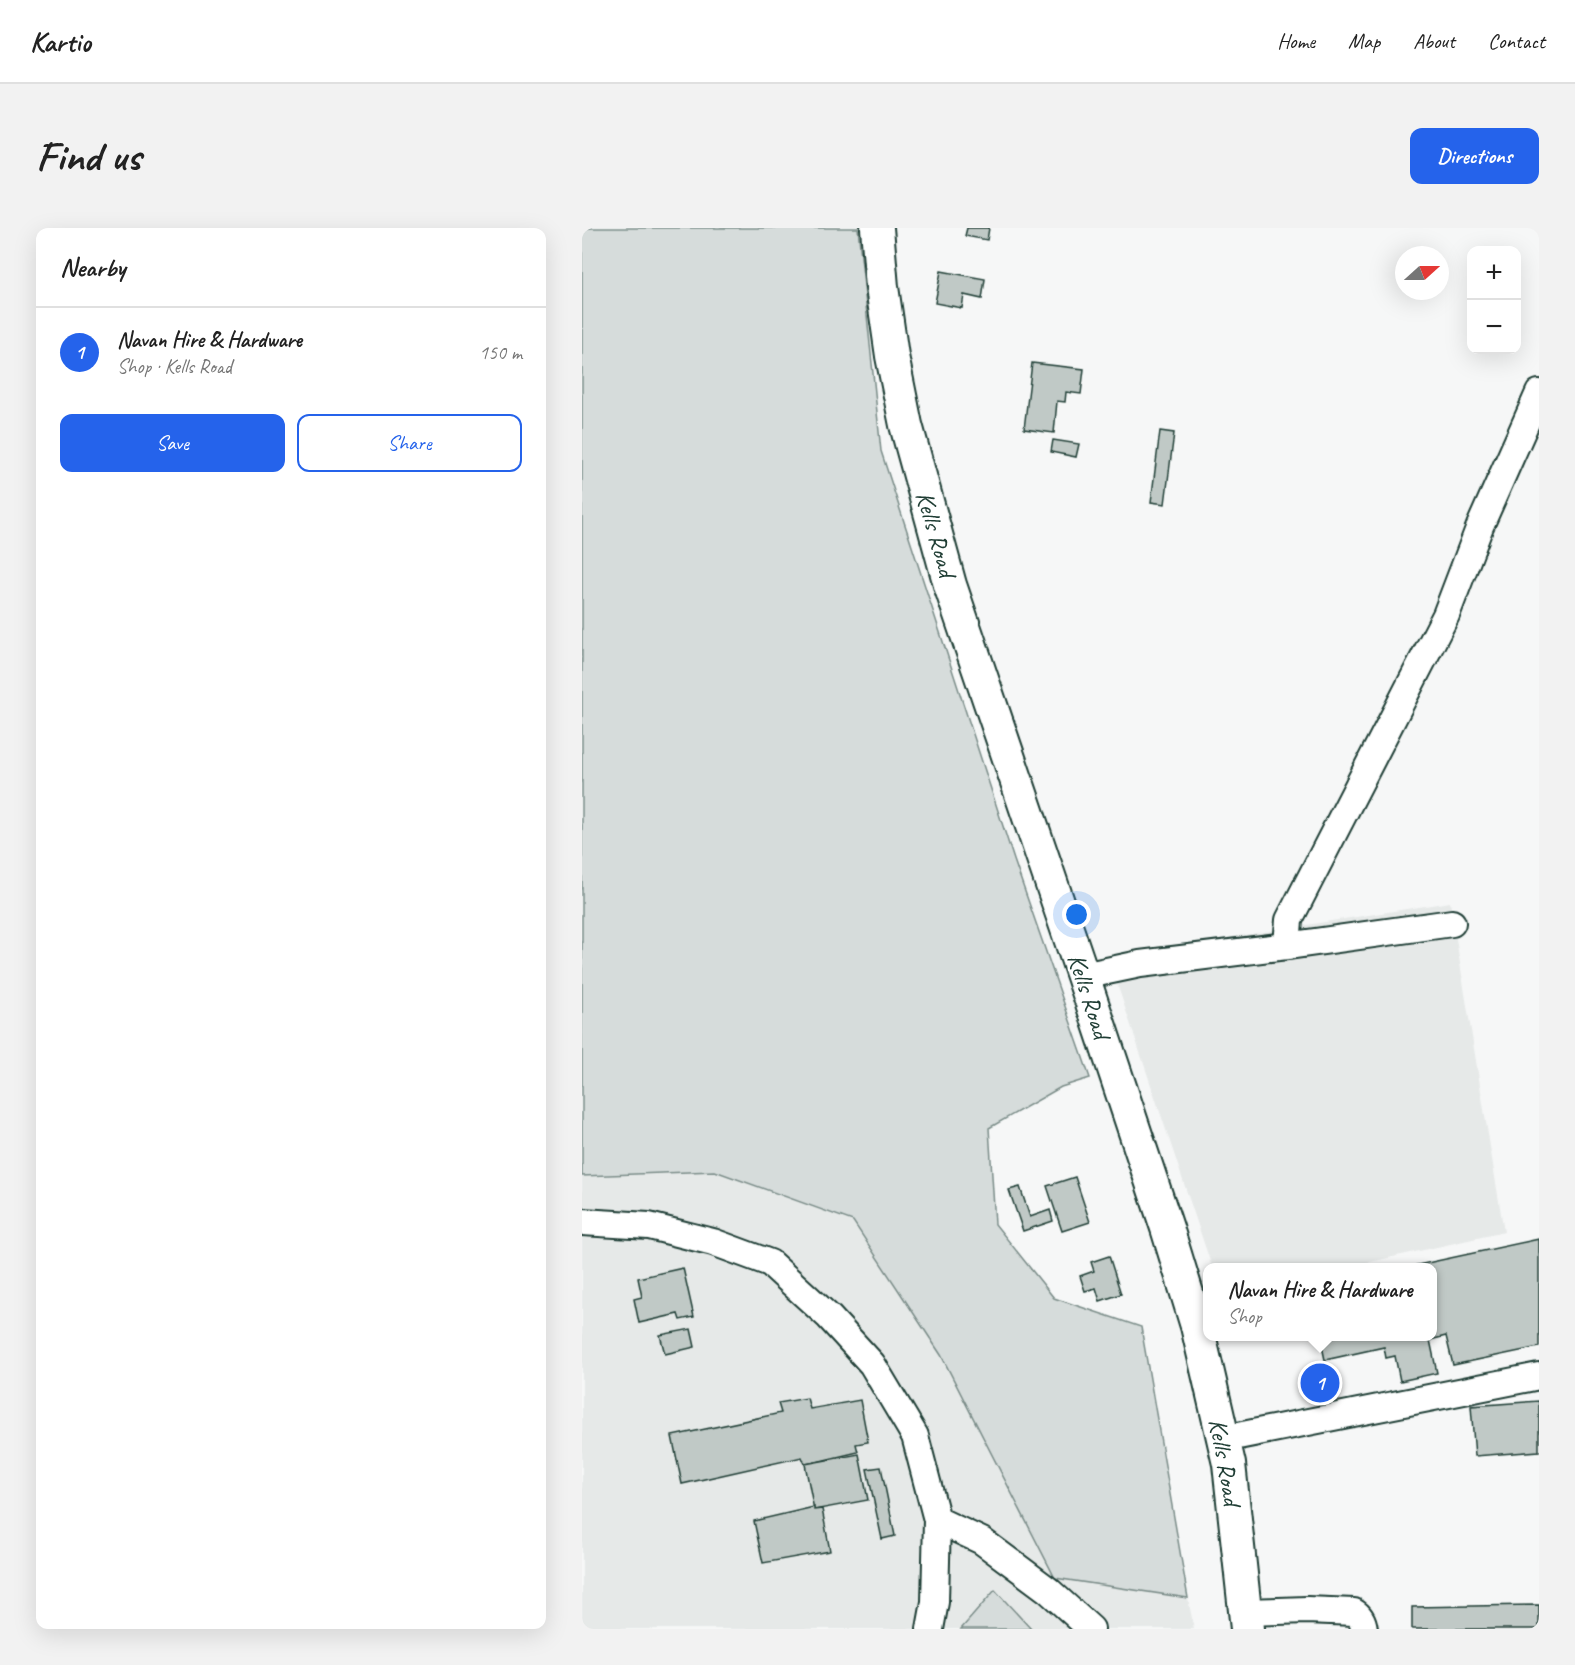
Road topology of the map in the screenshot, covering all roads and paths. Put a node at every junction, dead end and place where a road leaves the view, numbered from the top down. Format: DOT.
graph roads {
  1 [pos="877,228"];
  2 [pos="1539,393"];
  3 [pos="1452,922"];
  4 [pos="1287,946"];
  5 [pos="1083,976"];
  6 [pos="582,1222"];
  7 [pos="1539,1376"];
  8 [pos="1223,1439"];
  9 [pos="937,1520"];
  10 [pos="1324,1619"];
  11 [pos="1246,1620"];
  12 [pos="930,1629"];
  13 [pos="1092,1629"];
  14 [pos="1364,1629"];
  1 -- 5 [label="main road, Kells Road"];
  2 -- 4 [label="lane"];
  3 -- 4 [label="lane"];
  4 -- 5 [label="lane"];
  5 -- 8 [label="main road, Kells Road"];
  6 -- 9 [label="lane"];
  7 -- 8 [label="lane"];
  8 -- 11 [label="main road, Kells Road"];
  9 -- 12 [label="lane"];
  9 -- 13 [label="lane"];
  10 -- 11 [label="lane"];
  10 -- 14 [label="lane"];
}
